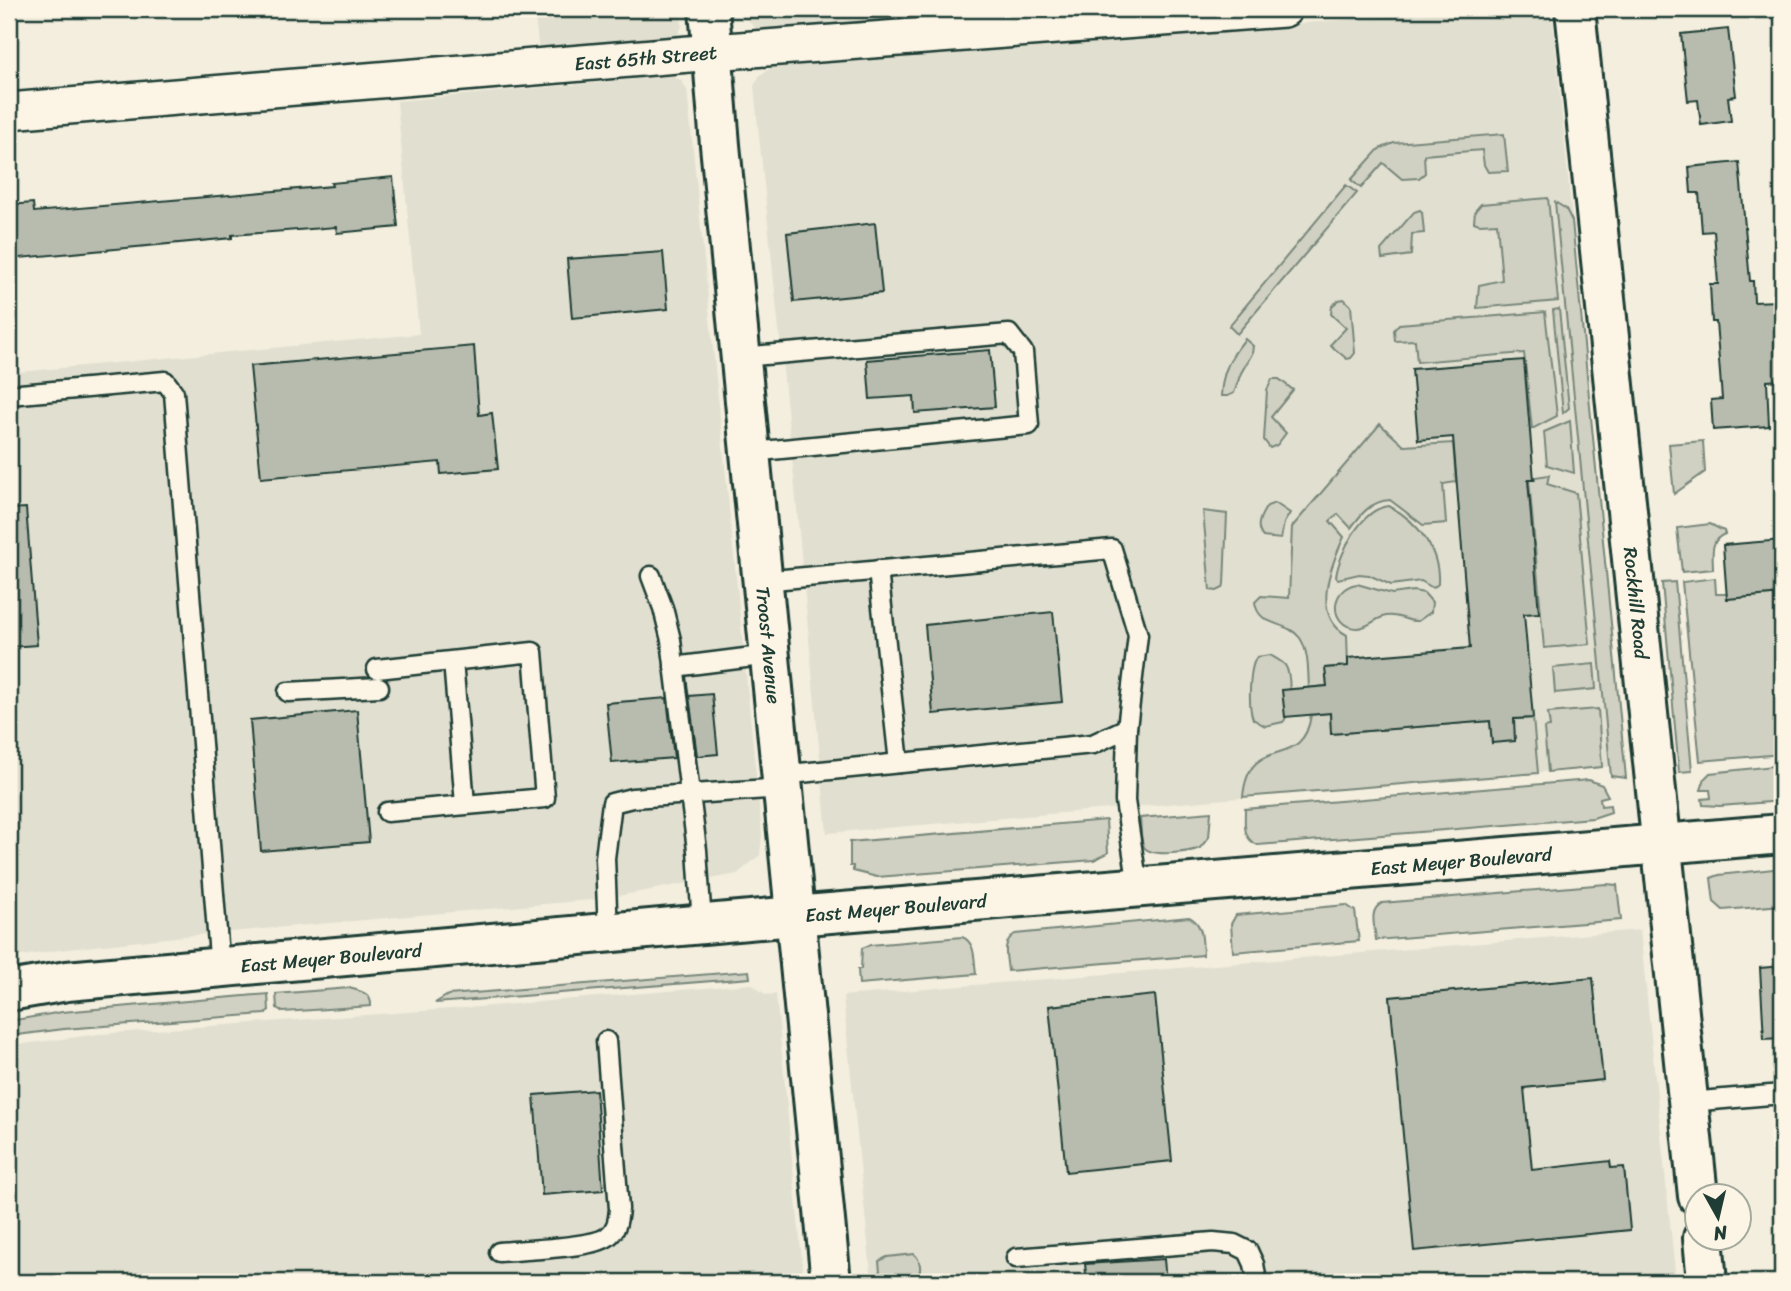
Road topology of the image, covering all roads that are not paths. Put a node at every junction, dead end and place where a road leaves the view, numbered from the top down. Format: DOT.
graph roads {
  1 [pos="709,9"];
  2 [pos="1284,9"];
  3 [pos="1575,9"];
  4 [pos="1189,12"];
  5 [pos="713,52"];
  6 [pos="9,111"];
  7 [pos="741,357"];
  8 [pos="9,395"];
  9 [pos="751,452"];
  10 [pos="878,570"];
  11 [pos="651,576"];
  12 [pos="762,581"];
  13 [pos="769,655"];
  14 [pos="453,662"];
  15 [pos="674,667"];
  16 [pos="288,692"];
  17 [pos="1127,728"];
  18 [pos="899,763"];
  19 [pos="781,781"];
  20 [pos="690,794"];
  21 [pos="465,804"];
  22 [pos="387,812"];
  23 [pos="1782,834"];
  24 [pos="1663,844"];
  25 [pos="1138,887"];
  26 [pos="794,916"];
  27 [pos="702,924"];
  28 [pos="608,933"];
  29 [pos="220,969"];
  30 [pos="9,991"];
  31 [pos="606,1041"];
  32 [pos="1782,1094"];
  33 [pos="1689,1102"];
  34 [pos="1697,1182"];
  35 [pos="499,1252"];
  36 [pos="1704,1252"];
  37 [pos="1016,1258"];
  38 [pos="831,1282"];
  39 [pos="1257,1282"];
  40 [pos="1707,1282"];
  1 -- 5 [label="main road, Troost Avenue"];
  2 -- 4 [label="street, East 65th Street"];
  3 -- 24 [label="main road, Rockhill Road"];
  4 -- 5 [label="street, East 65th Street"];
  5 -- 6 [label="street, East 65th Street"];
  5 -- 7 [label="main road, Troost Avenue"];
  7 -- 9 [label="main road, Troost Avenue"];
  7 -- 9 [label="lane"];
  8 -- 29 [label="lane"];
  9 -- 12 [label="main road, Troost Avenue"];
  10 -- 12 [label="lane"];
  10 -- 17 [label="lane"];
  10 -- 18 [label="lane"];
  11 -- 15 [label="lane"];
  12 -- 13 [label="main road, Troost Avenue"];
  13 -- 15 [label="lane"];
  13 -- 19 [label="main road, Troost Avenue"];
  14 -- 16 [label="lane"];
  14 -- 21 [label="lane"];
  14 -- 21 [label="lane"];
  15 -- 20 [label="lane"];
  17 -- 18 [label="lane"];
  17 -- 25 [label="lane"];
  18 -- 19 [label="lane"];
  19 -- 20 [label="lane"];
  19 -- 26 [label="main road, Troost Avenue"];
  20 -- 27 [label="lane"];
  20 -- 28 [label="lane"];
  21 -- 22 [label="lane"];
  23 -- 24 [label="main road, East Meyer Boulevard"];
  24 -- 25 [label="main road, East Meyer Boulevard"];
  24 -- 33 [label="main road, Rockhill Road"];
  25 -- 26 [label="main road, East Meyer Boulevard"];
  26 -- 27 [label="main road, East Meyer Boulevard"];
  26 -- 38 [label="main road, Troost Avenue"];
  27 -- 28 [label="main road, East Meyer Boulevard"];
  28 -- 29 [label="main road, East Meyer Boulevard"];
  29 -- 30 [label="main road, East Meyer Boulevard"];
  31 -- 35 [label="lane"];
  32 -- 33 [label="lane"];
  33 -- 34 [label="main road, Rockhill Road"];
  36 -- 40 [label="main road"];
  37 -- 39 [label="lane"];
}
